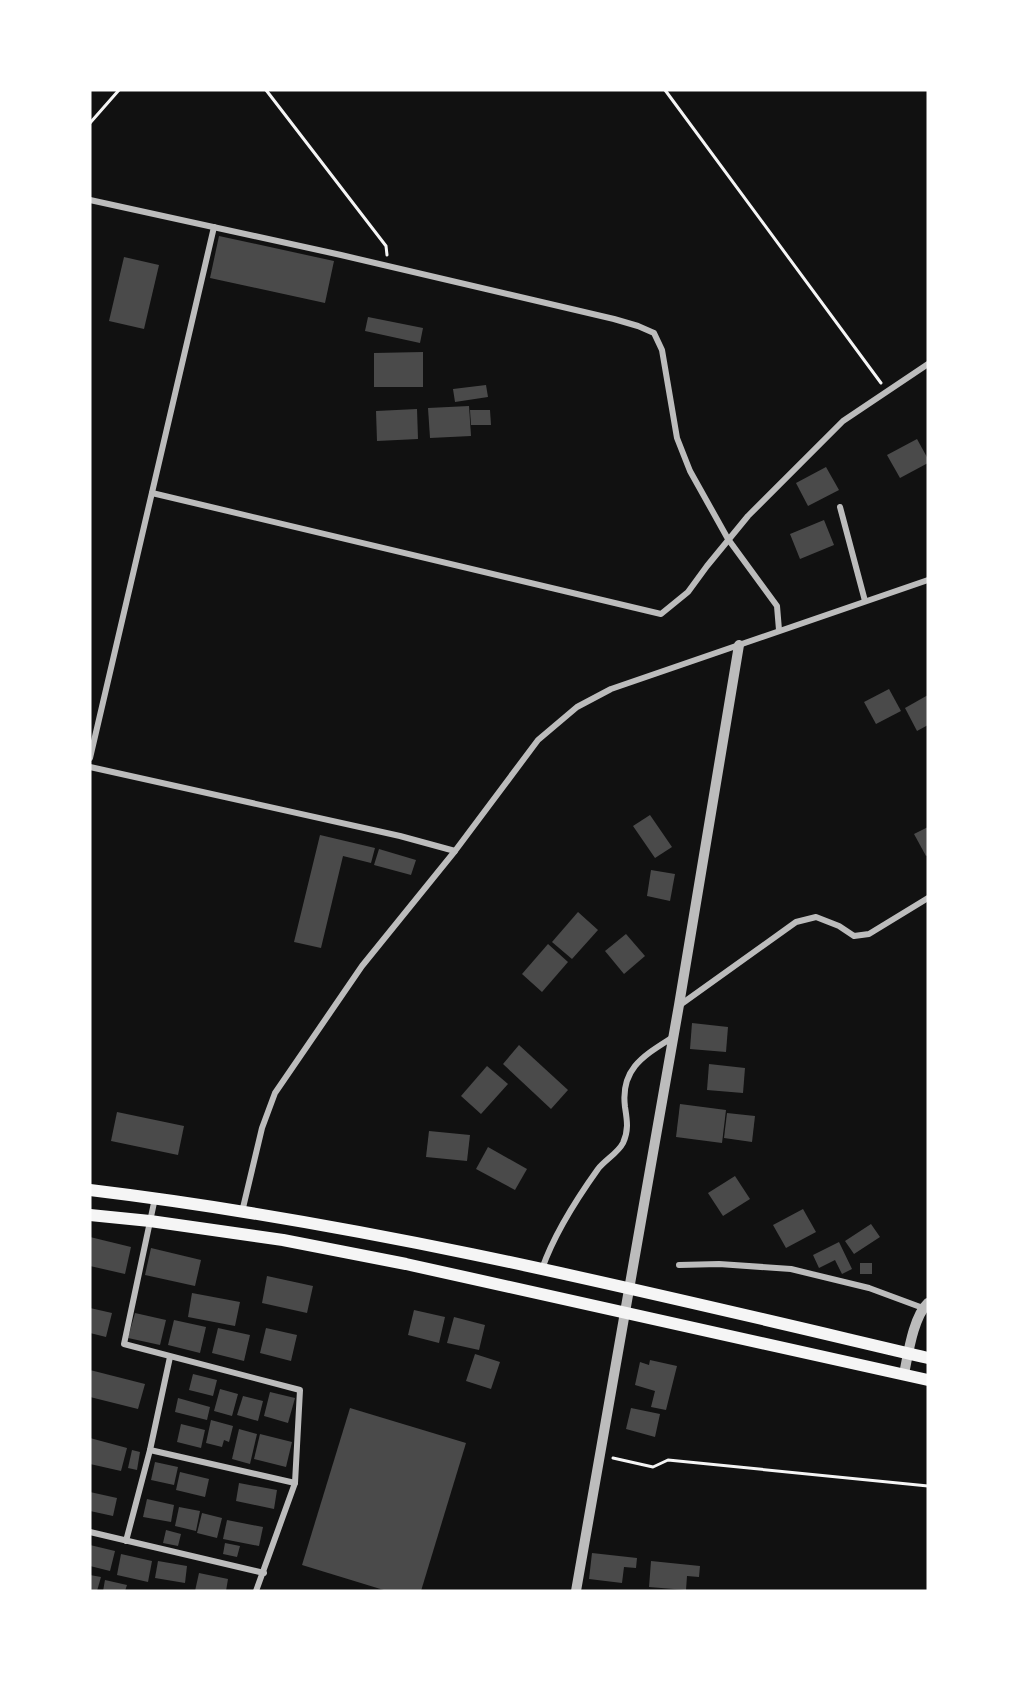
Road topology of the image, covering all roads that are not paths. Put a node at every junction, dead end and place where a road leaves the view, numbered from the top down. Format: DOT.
graph roads {
  1 [pos="90,200"];
  2 [pos="214,227"];
  3 [pos="928,364"];
  4 [pos="152,493"];
  5 [pos="840,507"];
  6 [pos="728,539"];
  7 [pos="928,580"];
  8 [pos="865,601"];
  9 [pos="779,630"];
  10 [pos="739,645"];
  11 [pos="90,758"];
  12 [pos="90,767"];
  13 [pos="455,851"];
  14 [pos="928,898"];
  15 [pos="679,1005"];
  16 [pos="673,1038"];
  17 [pos="90,1190"];
  18 [pos="155,1198"];
  19 [pos="242,1212"];
  20 [pos="90,1215"];
  21 [pos="150,1221"];
  22 [pos="679,1265"];
  23 [pos="542,1270"];
  24 [pos="628,1288"];
  25 [pos="926,1306"];
  26 [pos="624,1314"];
  27 [pos="908,1353"];
  28 [pos="170,1357"];
  29 [pos="928,1358"];
  30 [pos="904,1374"];
  31 [pos="928,1380"];
  32 [pos="150,1450"];
  33 [pos="295,1483"];
  34 [pos="90,1532"];
  35 [pos="126,1541"];
  36 [pos="264,1573"];
  37 [pos="256,1591"];
  38 [pos="576,1591"];
  1 -- 2 [label="street"];
  2 -- 4 [label="street"];
  2 -- 6 [label="street"];
  3 -- 6 [label="street"];
  4 -- 6 [label="street"];
  4 -- 11 [label="street"];
  5 -- 8 [label="street"];
  6 -- 9 [label="street"];
  7 -- 8 [label="street"];
  8 -- 9 [label="street"];
  9 -- 10 [label="street"];
  10 -- 13 [label="street"];
  10 -- 15 [label="street"];
  12 -- 13 [label="street"];
  13 -- 19 [label="street"];
  14 -- 15 [label="street"];
  15 -- 16 [label="street"];
  16 -- 23 [label="street"];
  16 -- 24 [label="street"];
  17 -- 18 [label="main road"];
  18 -- 19 [label="main road"];
  18 -- 21 [label="street"];
  19 -- 23 [label="main road"];
  20 -- 21 [label="main road"];
  21 -- 26 [label="main road"];
  21 -- 28 [label="street"];
  22 -- 25 [label="street"];
  23 -- 24 [label="main road"];
  24 -- 26 [label="street"];
  24 -- 27 [label="main road"];
  25 -- 27 [label="street"];
  26 -- 30 [label="main road"];
  26 -- 38 [label="street"];
  27 -- 29 [label="main road"];
  27 -- 30 [label="street"];
  28 -- 32 [label="street"];
  28 -- 33 [label="street"];
  30 -- 31 [label="main road"];
  32 -- 33 [label="street"];
  32 -- 35 [label="street"];
  33 -- 36 [label="street"];
  34 -- 35 [label="street"];
  35 -- 36 [label="street"];
  36 -- 37 [label="street"];
}
